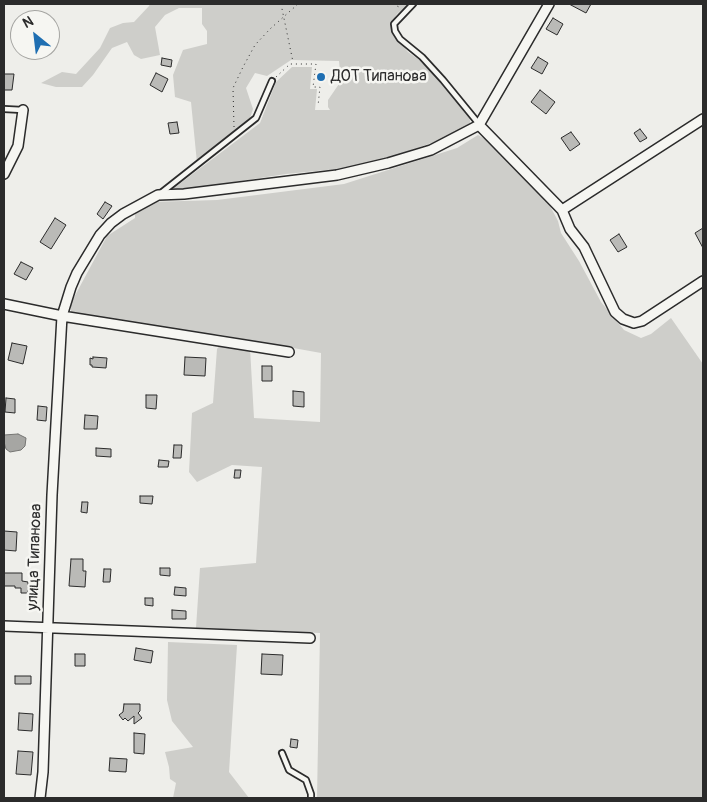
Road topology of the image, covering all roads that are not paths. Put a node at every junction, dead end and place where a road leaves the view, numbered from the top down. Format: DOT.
graph roads {
  1 [pos="413,4"];
  2 [pos="549,4"];
  3 [pos="272,81"];
  4 [pos="4,109"];
  5 [pos="22,110"];
  6 [pos="703,119"];
  7 [pos="479,125"];
  8 [pos="4,174"];
  9 [pos="158,195"];
  10 [pos="562,210"];
  11 [pos="703,281"];
  12 [pos="4,304"];
  13 [pos="62,316"];
  14 [pos="289,352"];
  15 [pos="4,626"];
  16 [pos="48,628"];
  17 [pos="310,638"];
  18 [pos="282,753"];
  19 [pos="40,798"];
  20 [pos="311,798"];
  1 -- 7 [label="lane"];
  2 -- 7 [label="street"];
  3 -- 9 [label="lane"];
  4 -- 5 [label="lane"];
  5 -- 8 [label="street"];
  6 -- 10 [label="street"];
  7 -- 9 [label="street"];
  7 -- 10 [label="street"];
  9 -- 13 [label="street, улица Типанова"];
  10 -- 11 [label="street"];
  12 -- 13 [label="street"];
  13 -- 14 [label="street"];
  13 -- 16 [label="street, улица Типанова"];
  15 -- 16 [label="street"];
  16 -- 17 [label="street"];
  16 -- 19 [label="street, улица Типанова"];
  18 -- 20 [label="lane"];
}
